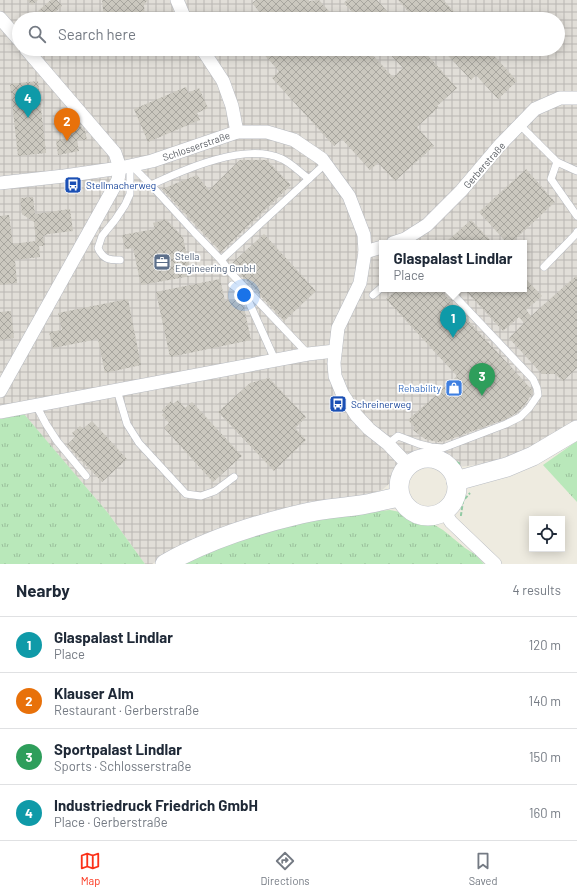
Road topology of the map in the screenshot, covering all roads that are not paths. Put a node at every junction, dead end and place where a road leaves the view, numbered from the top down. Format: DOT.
graph roads {
  1 [pos="177,0"];
  2 [pos="182,12"];
  3 [pos="0,18"];
  4 [pos="12,32"];
  5 [pos="32,56"];
  6 [pos="207,56"];
  7 [pos="577,98"];
  8 [pos="520,125"];
  9 [pos="237,132"];
  10 [pos="557,162"];
  11 [pos="325,164"];
  12 [pos="125,166"];
  13 [pos="577,171"];
  14 [pos="309,179"];
  15 [pos="0,183"];
  16 [pos="151,185"];
  17 [pos="577,216"];
  18 [pos="577,232"];
  19 [pos="405,240"];
  20 [pos="379,248"];
  21 [pos="365,252"];
  22 [pos="120,260"];
  23 [pos="222,260"];
  24 [pos="544,267"];
  25 [pos="232,285"];
  26 [pos="379,290"];
  27 [pos="451,292"];
  28 [pos="373,295"];
  29 [pos="335,351"];
  30 [pos="308,354"];
  31 [pos="275,360"];
  32 [pos="117,390"];
  33 [pos="0,391"];
  34 [pos="36,405"];
  35 [pos="0,412"];
  36 [pos="577,430"];
  37 [pos="388,444"];
  38 [pos="408,466"];
  39 [pos="86,476"];
  40 [pos="234,477"];
  41 [pos="456,481"];
  42 [pos="400,497"];
  43 [pos="444,511"];
  44 [pos="165,564"];
  45 [pos="495,564"];
  1 -- 2 [label="street"];
  3 -- 4 [label="street"];
  5 -- 12 [label="street"];
  6 -- 9 [label="street"];
  7 -- 8 [label="street, Gerberstraße"];
  8 -- 10 [label="lane"];
  8 -- 19 [label="street, Gerberstraße"];
  9 -- 11 [label="street, Schlosserstraße"];
  9 -- 12 [label="street, Schlosserstraße"];
  10 -- 13 [label="lane"];
  10 -- 17 [label="lane"];
  11 -- 14 [label="lane"];
  11 -- 21 [label="street, Schlosserstraße"];
  12 -- 15 [label="street, Schlosserstraße"];
  12 -- 16 [label="lane"];
  12 -- 22 [label="lane"];
  12 -- 33 [label="street"];
  14 -- 16 [label="lane"];
  14 -- 23 [label="lane"];
  16 -- 23 [label="lane"];
  18 -- 24 [label="lane"];
  20 -- 21 [label="street"];
  21 -- 29 [label="street, Schlosserstraße"];
  23 -- 30 [label="lane"];
  25 -- 31 [label="lane"];
  26 -- 28 [label="lane"];
  27 -- 37 [label="lane"];
  29 -- 30 [label="street"];
  29 -- 37 [label="street, Schlosserstraße"];
  30 -- 31 [label="street"];
  31 -- 32 [label="street"];
  32 -- 34 [label="street"];
  32 -- 40 [label="lane"];
  34 -- 35 [label="street"];
  34 -- 39 [label="lane"];
  36 -- 41 [label="main road"];
  37 -- 38 [label="street, Schlosserstraße"];
  38 -- 41 [label="main road"];
  38 -- 42 [label="main road"];
  41 -- 43 [label="main road"];
  42 -- 43 [label="main road"];
  42 -- 44 [label="main road"];
  43 -- 45 [label="street"];
}
